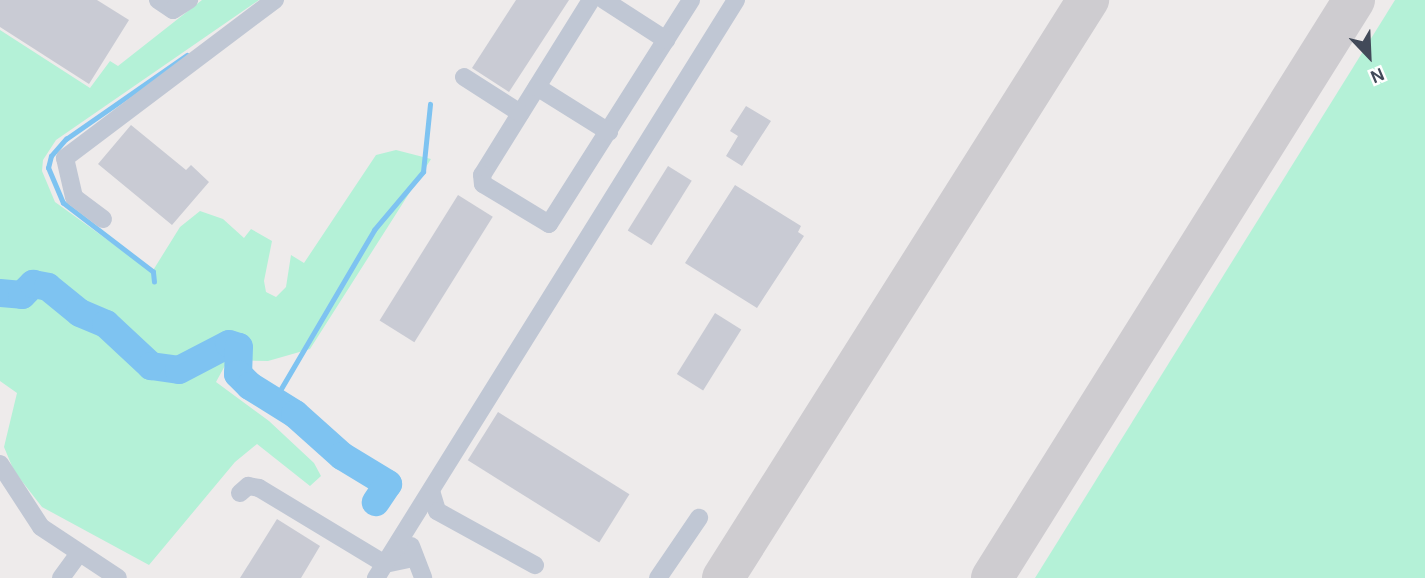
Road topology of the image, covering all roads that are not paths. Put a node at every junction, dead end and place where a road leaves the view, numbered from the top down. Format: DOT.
graph roads {
  1 [pos="158,0"];
  2 [pos="189,0"];
  3 [pos="275,0"];
  4 [pos="591,0"];
  5 [pos="604,0"];
  6 [pos="691,0"];
  7 [pos="736,0"];
  8 [pos="666,40"];
  9 [pos="464,77"];
  10 [pos="537,87"];
  11 [pos="520,113"];
  12 [pos="609,132"];
  13 [pos="103,219"];
  14 [pos="2,471"];
  15 [pos="431,491"];
  16 [pos="240,493"];
  17 [pos="418,511"];
  18 [pos="437,511"];
  19 [pos="699,518"];
  20 [pos="408,527"];
  21 [pos="79,553"];
  22 [pos="413,558"];
  23 [pos="535,565"];
  24 [pos="380,571"];
  25 [pos="61,578"];
  26 [pos="118,578"];
  27 [pos="423,578"];
  28 [pos="659,578"];
  1 -- 2 [label="lane"];
  3 -- 13 [label="lane"];
  4 -- 10 [label="lane"];
  5 -- 8 [label="lane"];
  6 -- 8 [label="lane"];
  7 -- 15 [label="lane"];
  8 -- 12 [label="lane"];
  9 -- 11 [label="lane"];
  10 -- 11 [label="lane"];
  10 -- 12 [label="lane"];
  11 -- 12 [label="lane"];
  14 -- 21 [label="lane"];
  15 -- 17 [label="lane"];
  15 -- 18 [label="lane"];
  16 -- 24 [label="lane"];
  17 -- 18 [label="lane"];
  17 -- 20 [label="lane"];
  18 -- 23 [label="lane"];
  19 -- 28 [label="lane"];
  20 -- 22 [label="lane"];
  20 -- 24 [label="lane"];
  21 -- 25 [label="lane"];
  21 -- 26 [label="lane"];
  22 -- 24 [label="lane"];
  22 -- 27 [label="lane"];
}
